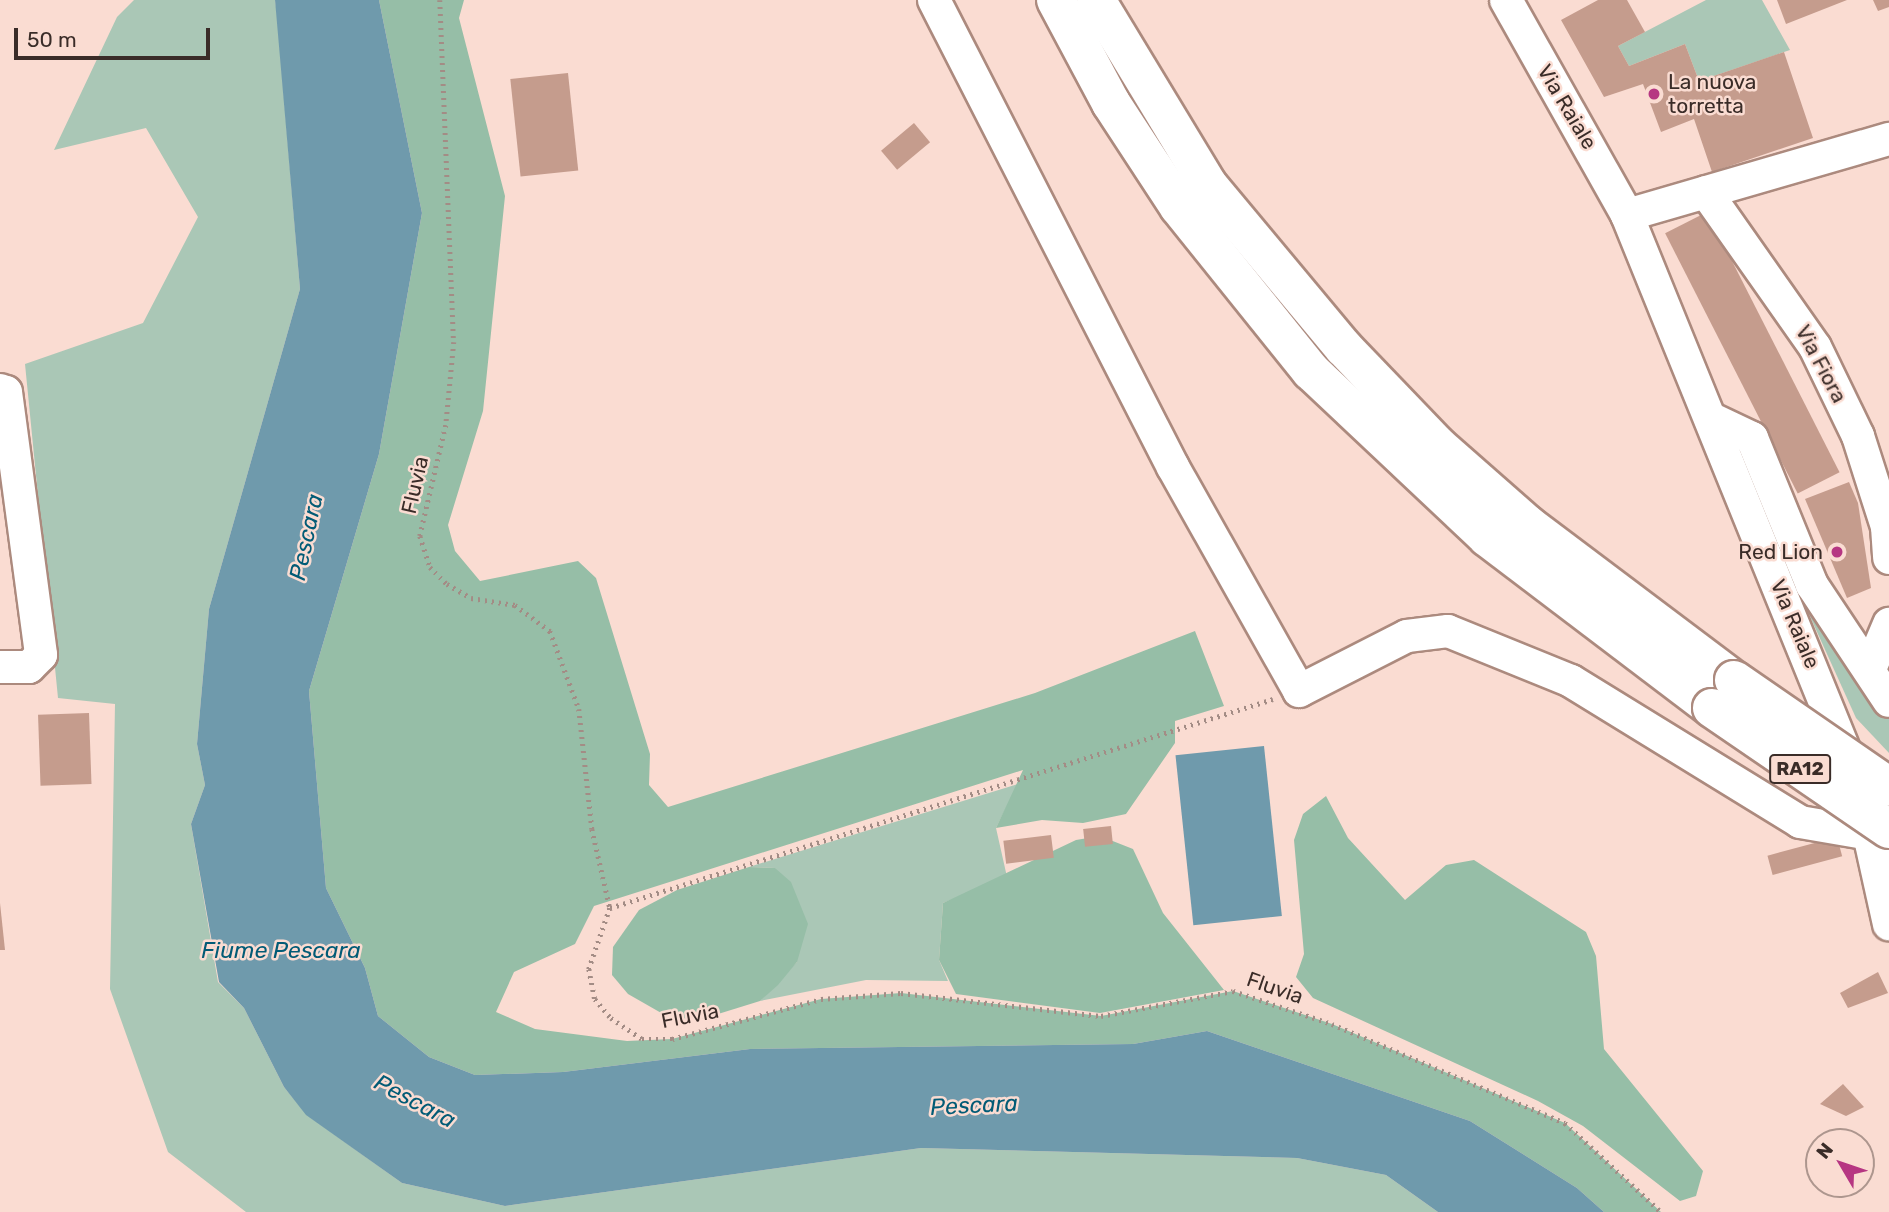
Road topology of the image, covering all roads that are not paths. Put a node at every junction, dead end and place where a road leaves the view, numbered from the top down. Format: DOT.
graph roads {
  1 [pos="934,0"];
  2 [pos="1056,0"];
  3 [pos="1096,0"];
  4 [pos="1506,0"];
  5 [pos="1889,139"];
  6 [pos="1706,192"];
  7 [pos="1627,215"];
  8 [pos="0,390"];
  9 [pos="1714,420"];
  10 [pos="1889,558"];
  11 [pos="1557,571"];
  12 [pos="1889,624"];
  13 [pos="0,667"];
  14 [pos="1870,669"];
  15 [pos="1723,694"];
  16 [pos="1889,701"];
  17 [pos="1889,787"];
  18 [pos="1881,842"];
  19 [pos="1889,923"];
  1 -- 18 [label="street"];
  2 -- 11 [label="highway"];
  3 -- 11 [label="highway"];
  4 -- 7 [label="street, Via Raiale"];
  5 -- 6 [label="street"];
  6 -- 7 [label="street"];
  6 -- 10 [label="street, Via Fiora"];
  7 -- 9 [label="street, Via Raiale"];
  8 -- 13 [label="street"];
  9 -- 14 [label="street"];
  9 -- 18 [label="street, Via Raiale"];
  11 -- 15 [label="highway"];
  12 -- 14 [label="street"];
  14 -- 16 [label="street"];
  15 -- 17 [label="highway, RA12, bridge"];
  15 -- 18 [label="highway, RA12, bridge"];
  18 -- 19 [label="street, Via Raiale"];
}
